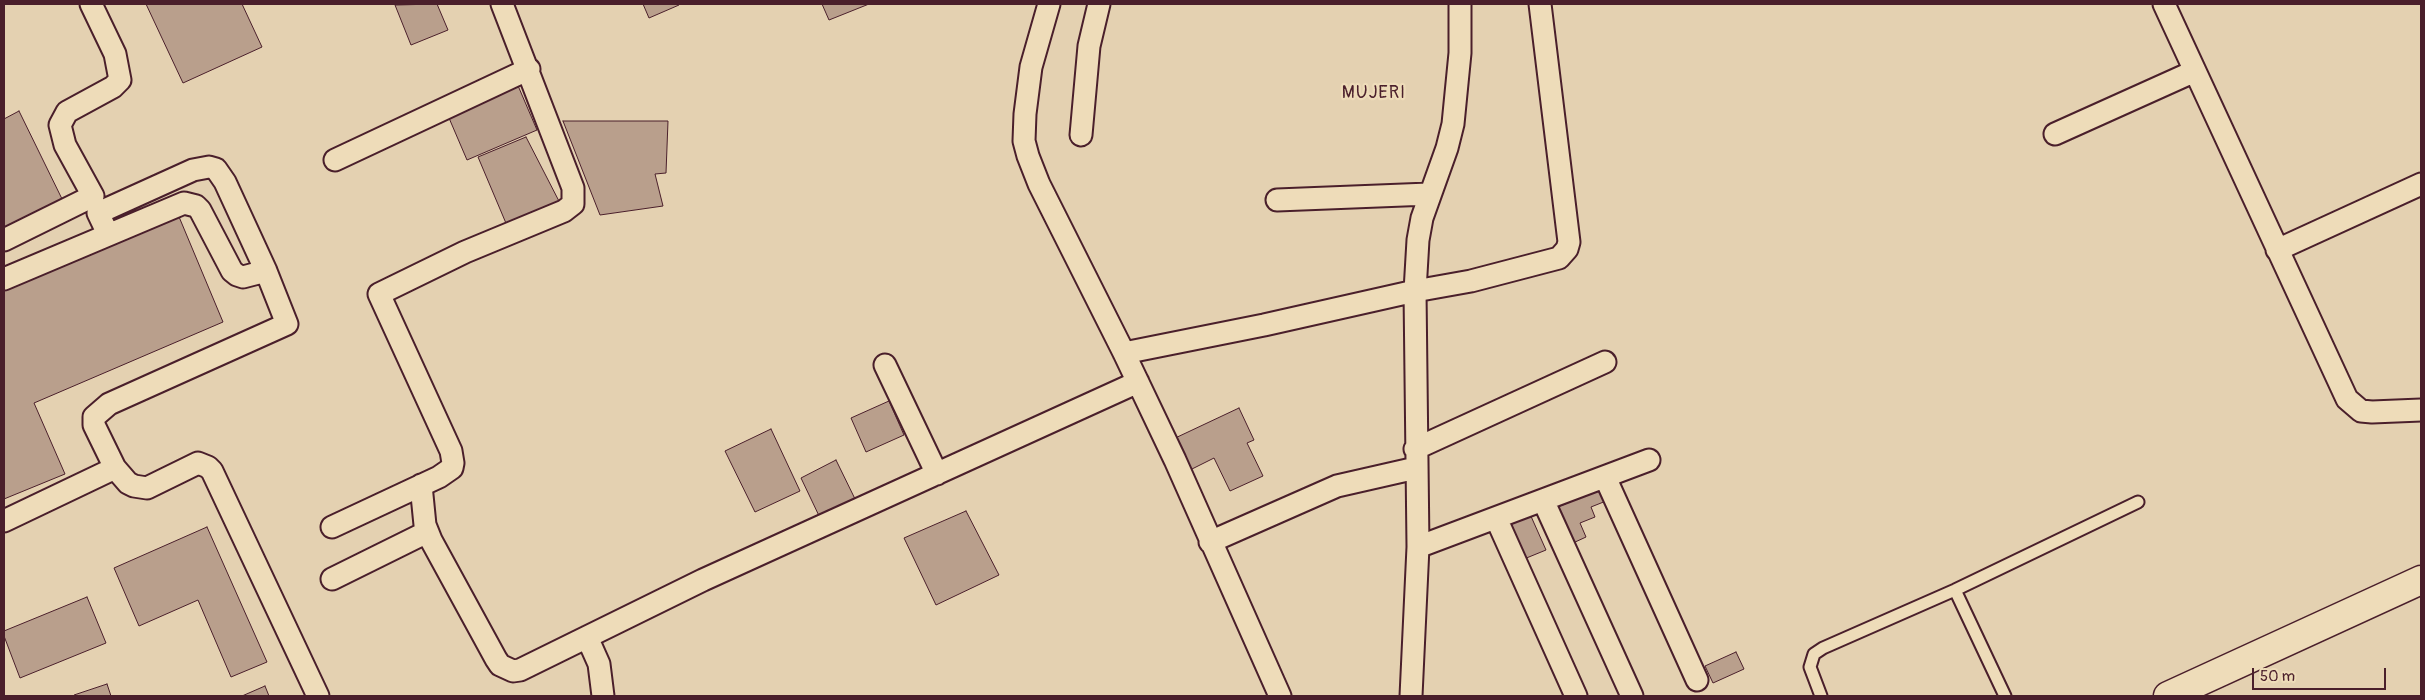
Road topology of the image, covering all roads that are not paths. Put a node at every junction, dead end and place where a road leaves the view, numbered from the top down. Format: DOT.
graph roads {
  1 [pos="91,4"];
  2 [pos="502,4"];
  3 [pos="1049,4"];
  4 [pos="1098,4"];
  5 [pos="1460,4"];
  6 [pos="1540,4"];
  7 [pos="2164,4"];
  8 [pos="528,69"];
  9 [pos="2195,71"];
  10 [pos="2054,134"];
  11 [pos="1081,135"];
  12 [pos="335,160"];
  13 [pos="2421,184"];
  14 [pos="1429,194"];
  15 [pos="1278,200"];
  16 [pos="108,234"];
  17 [pos="4,240"];
  18 [pos="2277,250"];
  19 [pos="266,271"];
  20 [pos="4,279"];
  21 [pos="1415,291"];
  22 [pos="1124,353"];
  23 [pos="1605,362"];
  24 [pos="885,365"];
  25 [pos="1138,382"];
  26 [pos="2421,410"];
  27 [pos="1416,458"];
  28 [pos="1649,460"];
  29 [pos="115,468"];
  30 [pos="937,474"];
  31 [pos="1605,477"];
  32 [pos="421,485"];
  33 [pos="1543,500"];
  34 [pos="2138,502"];
  35 [pos="1496,518"];
  36 [pos="4,521"];
  37 [pos="332,527"];
  38 [pos="427,532"];
  39 [pos="1210,542"];
  40 [pos="1418,547"];
  41 [pos="332,579"];
  42 [pos="2421,580"];
  43 [pos="1954,590"];
  44 [pos="587,637"];
  45 [pos="1696,680"];
  46 [pos="318,696"];
  47 [pos="604,696"];
  48 [pos="1280,696"];
  49 [pos="1411,696"];
  50 [pos="1576,696"];
  51 [pos="1632,696"];
  52 [pos="1821,696"];
  53 [pos="2005,696"];
  54 [pos="2168,696"];
  1 -- 17 [label="street"];
  2 -- 8 [label="street"];
  3 -- 22 [label="street"];
  4 -- 11 [label="street"];
  5 -- 14 [label="street"];
  6 -- 21 [label="street"];
  7 -- 9 [label="street"];
  8 -- 12 [label="street"];
  8 -- 32 [label="street"];
  9 -- 10 [label="street"];
  9 -- 18 [label="street"];
  13 -- 18 [label="street"];
  14 -- 15 [label="street"];
  14 -- 21 [label="street"];
  16 -- 19 [label="street"];
  16 -- 19 [label="street"];
  16 -- 20 [label="street"];
  18 -- 26 [label="street"];
  19 -- 29 [label="street"];
  21 -- 22 [label="street"];
  21 -- 27 [label="street"];
  22 -- 25 [label="street"];
  23 -- 27 [label="street"];
  24 -- 30 [label="street"];
  25 -- 30 [label="street"];
  25 -- 39 [label="street"];
  27 -- 39 [label="street"];
  27 -- 40 [label="street"];
  28 -- 31 [label="street"];
  29 -- 36 [label="street"];
  29 -- 46 [label="street"];
  30 -- 44 [label="street"];
  31 -- 33 [label="street"];
  31 -- 45 [label="street"];
  32 -- 37 [label="street"];
  32 -- 38 [label="street"];
  33 -- 35 [label="street"];
  33 -- 51 [label="street"];
  34 -- 43 [label="lane"];
  35 -- 40 [label="street"];
  35 -- 50 [label="street"];
  38 -- 41 [label="street"];
  38 -- 44 [label="street"];
  39 -- 48 [label="street"];
  40 -- 49 [label="street"];
  42 -- 54 [label="street"];
  43 -- 52 [label="lane"];
  43 -- 53 [label="lane"];
  44 -- 47 [label="street"];
}
